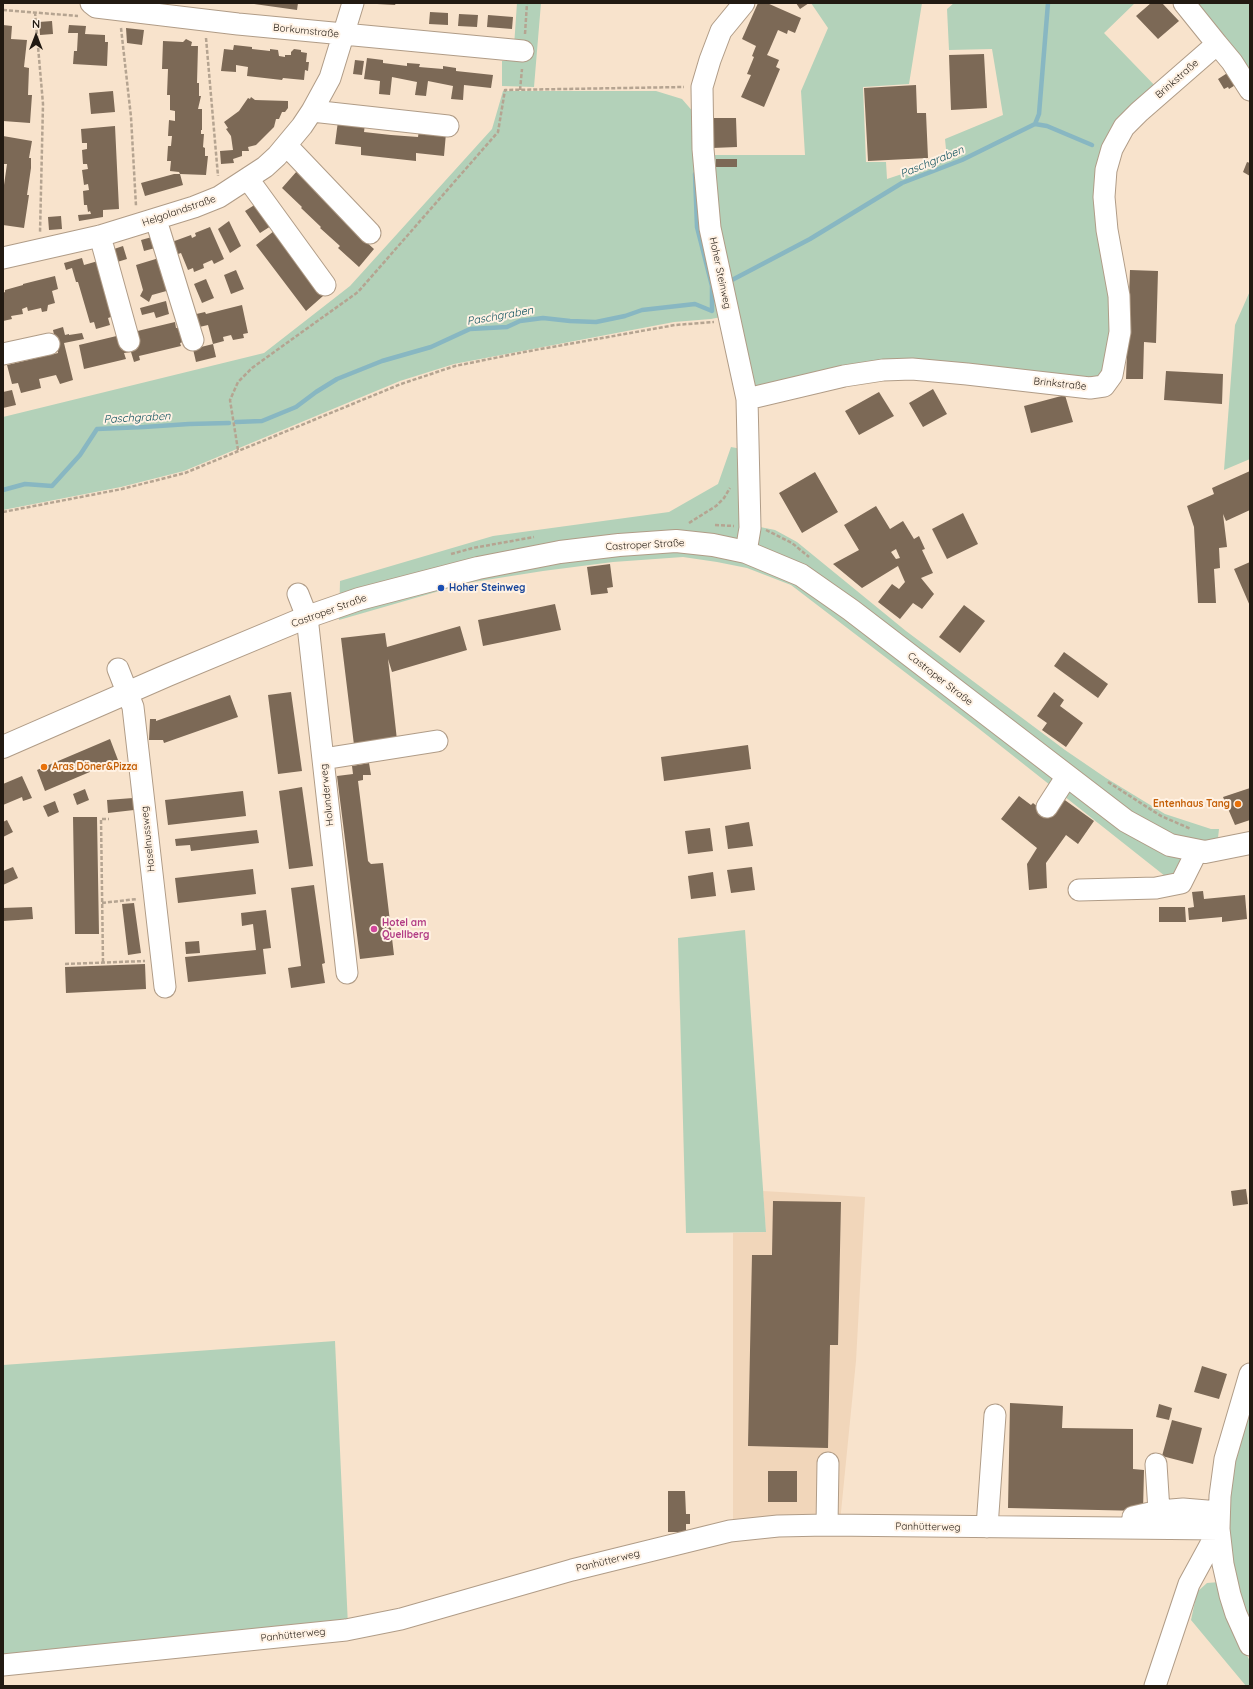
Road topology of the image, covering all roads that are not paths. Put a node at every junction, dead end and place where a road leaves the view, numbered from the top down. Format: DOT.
graph roads {
  1 [pos="353,3"];
  2 [pos="744,3"];
  3 [pos="1184,3"];
  4 [pos="87,10"];
  5 [pos="344,35"];
  6 [pos="1217,44"];
  7 [pos="523,51"];
  8 [pos="1250,90"];
  9 [pos="312,111"];
  10 [pos="448,126"];
  11 [pos="287,146"];
  12 [pos="248,179"];
  13 [pos="146,222"];
  14 [pos="370,233"];
  15 [pos="100,236"];
  16 [pos="3,258"];
  17 [pos="325,285"];
  18 [pos="193,340"];
  19 [pos="129,341"];
  20 [pos="49,344"];
  21 [pos="3,354"];
  22 [pos="747,400"];
  23 [pos="746,552"];
  24 [pos="298,594"];
  25 [pos="307,618"];
  26 [pos="118,669"];
  27 [pos="127,693"];
  28 [pos="437,742"];
  29 [pos="3,747"];
  30 [pos="323,759"];
  31 [pos="1067,776"];
  32 [pos="1047,807"];
  33 [pos="1197,841"];
  34 [pos="1250,843"];
  35 [pos="1079,890"];
  36 [pos="347,973"];
  37 [pos="165,987"];
  38 [pos="1250,1374"];
  39 [pos="995,1415"];
  40 [pos="828,1463"];
  41 [pos="1156,1464"];
  42 [pos="1159,1511"];
  43 [pos="1219,1521"];
  44 [pos="827,1525"];
  45 [pos="988,1527"];
  46 [pos="1132,1528"];
  47 [pos="1250,1645"];
  48 [pos="3,1665"];
  49 [pos="1155,1686"];
  1 -- 5 [label="street, Helgolandstraße"];
  2 -- 22 [label="street, Hoher Steinweg"];
  3 -- 6 [label="street"];
  4 -- 5 [label="street, Borkumstraße"];
  5 -- 7 [label="street, Borkumstraße"];
  5 -- 9 [label="street, Helgolandstraße"];
  6 -- 8 [label="street"];
  6 -- 22 [label="street, Brinkstraße"];
  9 -- 10 [label="street"];
  9 -- 11 [label="street, Helgolandstraße"];
  11 -- 12 [label="street, Helgolandstraße"];
  11 -- 14 [label="street"];
  12 -- 13 [label="street, Helgolandstraße"];
  12 -- 17 [label="street"];
  13 -- 15 [label="street, Helgolandstraße"];
  13 -- 18 [label="street"];
  15 -- 16 [label="street, Helgolandstraße"];
  15 -- 19 [label="street"];
  20 -- 21 [label="street"];
  22 -- 23 [label="street, Hoher Steinweg"];
  23 -- 25 [label="main road, Castroper Straße"];
  23 -- 31 [label="main road, Castroper Straße"];
  24 -- 25 [label="street, Holunderweg"];
  25 -- 27 [label="main road, Castroper Straße"];
  25 -- 30 [label="street, Holunderweg"];
  26 -- 27 [label="street, Haselnussweg"];
  27 -- 29 [label="main road, Castroper Straße"];
  27 -- 37 [label="street, Haselnussweg"];
  28 -- 30 [label="street"];
  30 -- 36 [label="street, Holunderweg"];
  31 -- 32 [label="street"];
  31 -- 33 [label="main road, Castroper Straße"];
  33 -- 34 [label="main road, Castroper Straße"];
  33 -- 35 [label="street"];
  38 -- 43 [label="street"];
  39 -- 45 [label="street"];
  40 -- 44 [label="street"];
  41 -- 42 [label="street"];
  42 -- 43 [label="street"];
  42 -- 46 [label="street"];
  43 -- 46 [label="street, Panhütterweg"];
  43 -- 47 [label="street"];
  43 -- 49 [label="street"];
  44 -- 45 [label="street, Panhütterweg"];
  44 -- 48 [label="street, Panhütterweg"];
  45 -- 46 [label="street, Panhütterweg"];
}
